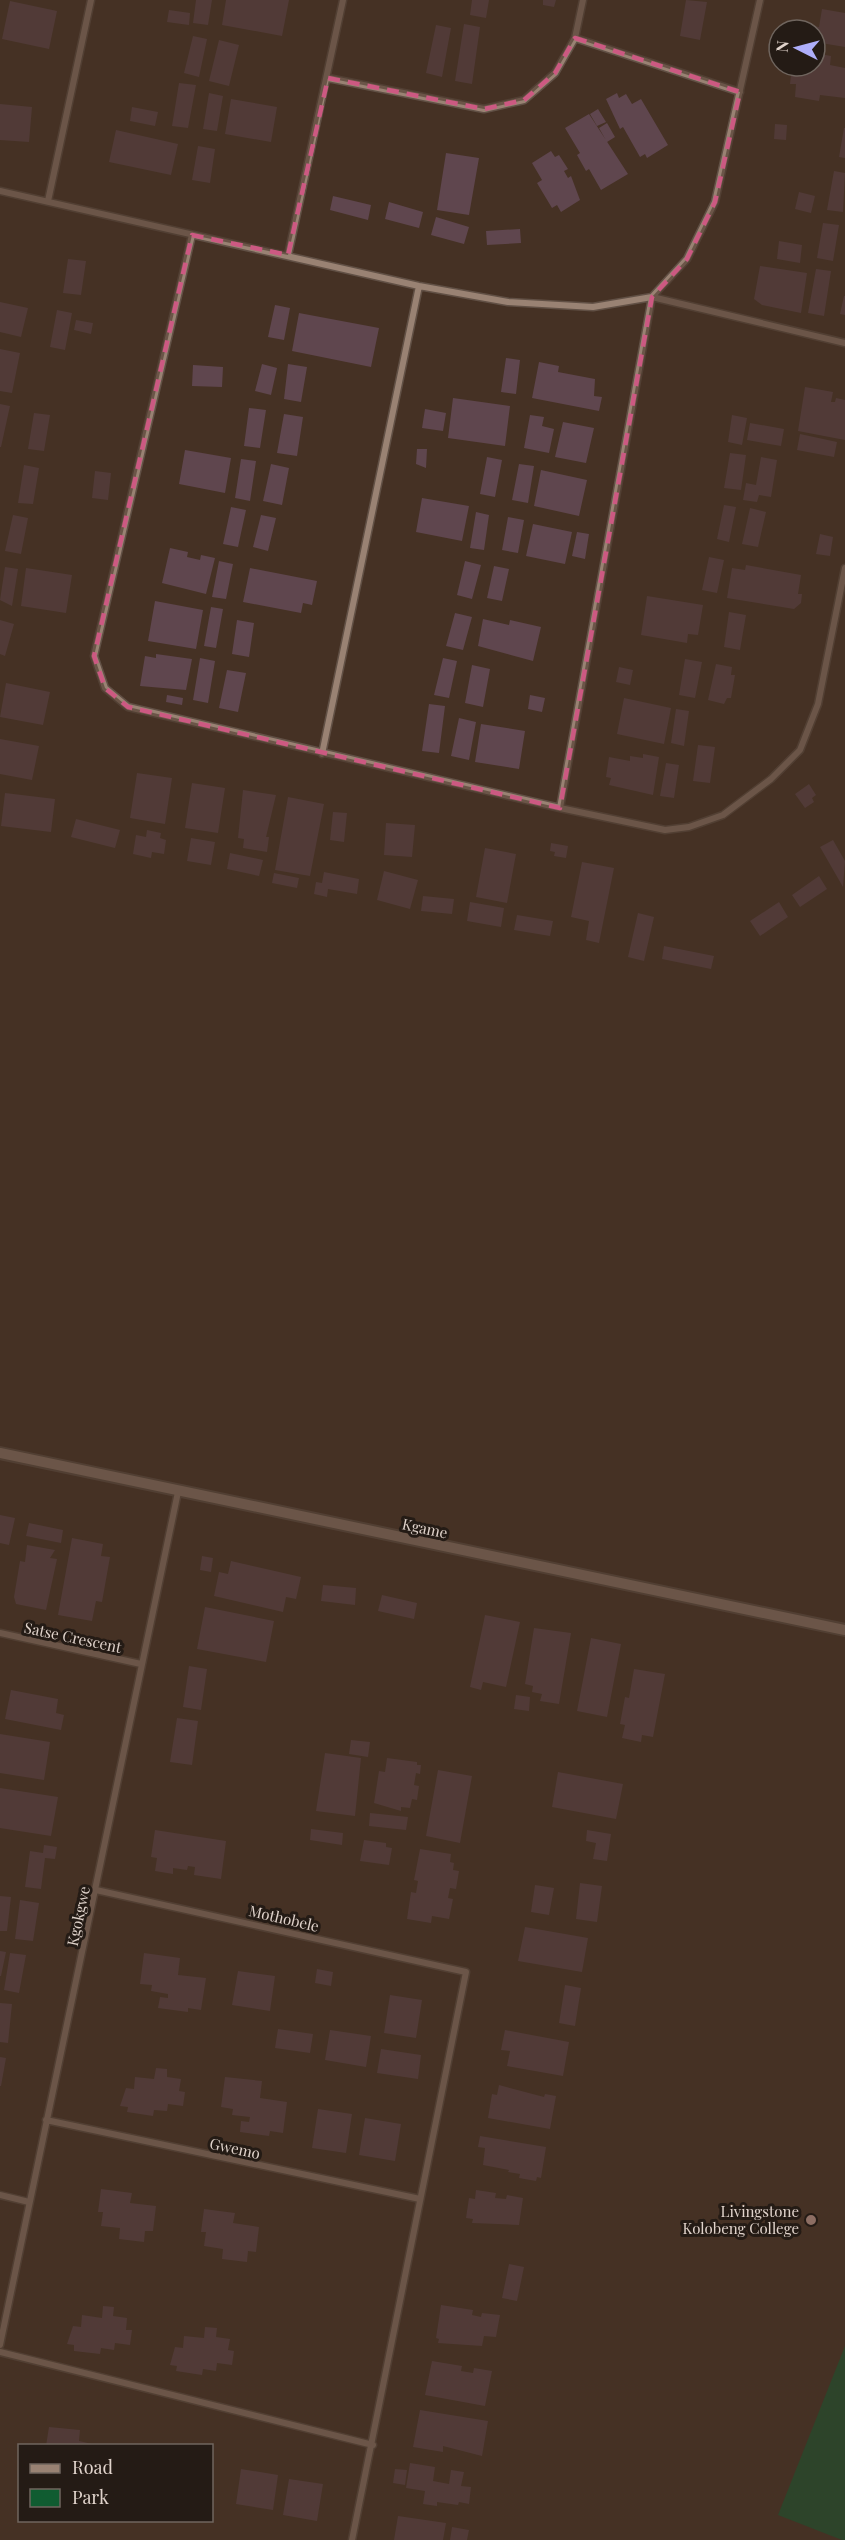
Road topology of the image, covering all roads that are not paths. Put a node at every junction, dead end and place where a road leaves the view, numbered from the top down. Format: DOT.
graph roads {
  1 [pos="91,0"];
  2 [pos="343,0"];
  3 [pos="583,0"];
  4 [pos="760,0"];
  5 [pos="575,38"];
  6 [pos="328,78"];
  7 [pos="740,92"];
  8 [pos="0,191"];
  9 [pos="48,201"];
  10 [pos="192,235"];
  11 [pos="288,255"];
  12 [pos="419,286"];
  13 [pos="652,297"];
  14 [pos="845,343"];
  15 [pos="845,568"];
  16 [pos="322,754"];
  17 [pos="560,808"];
  18 [pos="0,1454"];
  19 [pos="178,1492"];
  20 [pos="845,1630"];
  21 [pos="0,1633"];
  22 [pos="141,1664"];
  23 [pos="96,1890"];
  24 [pos="46,2120"];
  25 [pos="0,2195"];
  26 [pos="420,2199"];
  27 [pos="29,2202"];
  28 [pos="0,2345"];
  29 [pos="0,2352"];
  30 [pos="373,2445"];
  31 [pos="352,2540"];
  1 -- 9 [label="street"];
  2 -- 6 [label="street"];
  3 -- 5 [label="street"];
  4 -- 7 [label="street"];
  5 -- 6 [label="street"];
  5 -- 7 [label="street"];
  6 -- 11 [label="street"];
  7 -- 13 [label="street"];
  8 -- 9 [label="street"];
  9 -- 10 [label="street"];
  10 -- 11 [label="street"];
  10 -- 16 [label="street"];
  11 -- 12 [label="street"];
  12 -- 13 [label="street"];
  12 -- 16 [label="street"];
  13 -- 14 [label="street"];
  13 -- 17 [label="street"];
  15 -- 17 [label="street"];
  16 -- 17 [label="street"];
  18 -- 19 [label="street, Kgame"];
  19 -- 20 [label="street, Kgame"];
  19 -- 22 [label="street, Kgokgwe"];
  21 -- 22 [label="street, Satse Crescent"];
  22 -- 23 [label="street, Kgokgwe"];
  23 -- 24 [label="street, Kgokgwe"];
  23 -- 26 [label="street, Mothobele"];
  24 -- 26 [label="street, Gwemo"];
  24 -- 27 [label="street, Kgokgwe"];
  25 -- 27 [label="street"];
  26 -- 30 [label="street"];
  27 -- 28 [label="street, Kgokgwe"];
  29 -- 30 [label="street"];
  30 -- 31 [label="street"];
}
